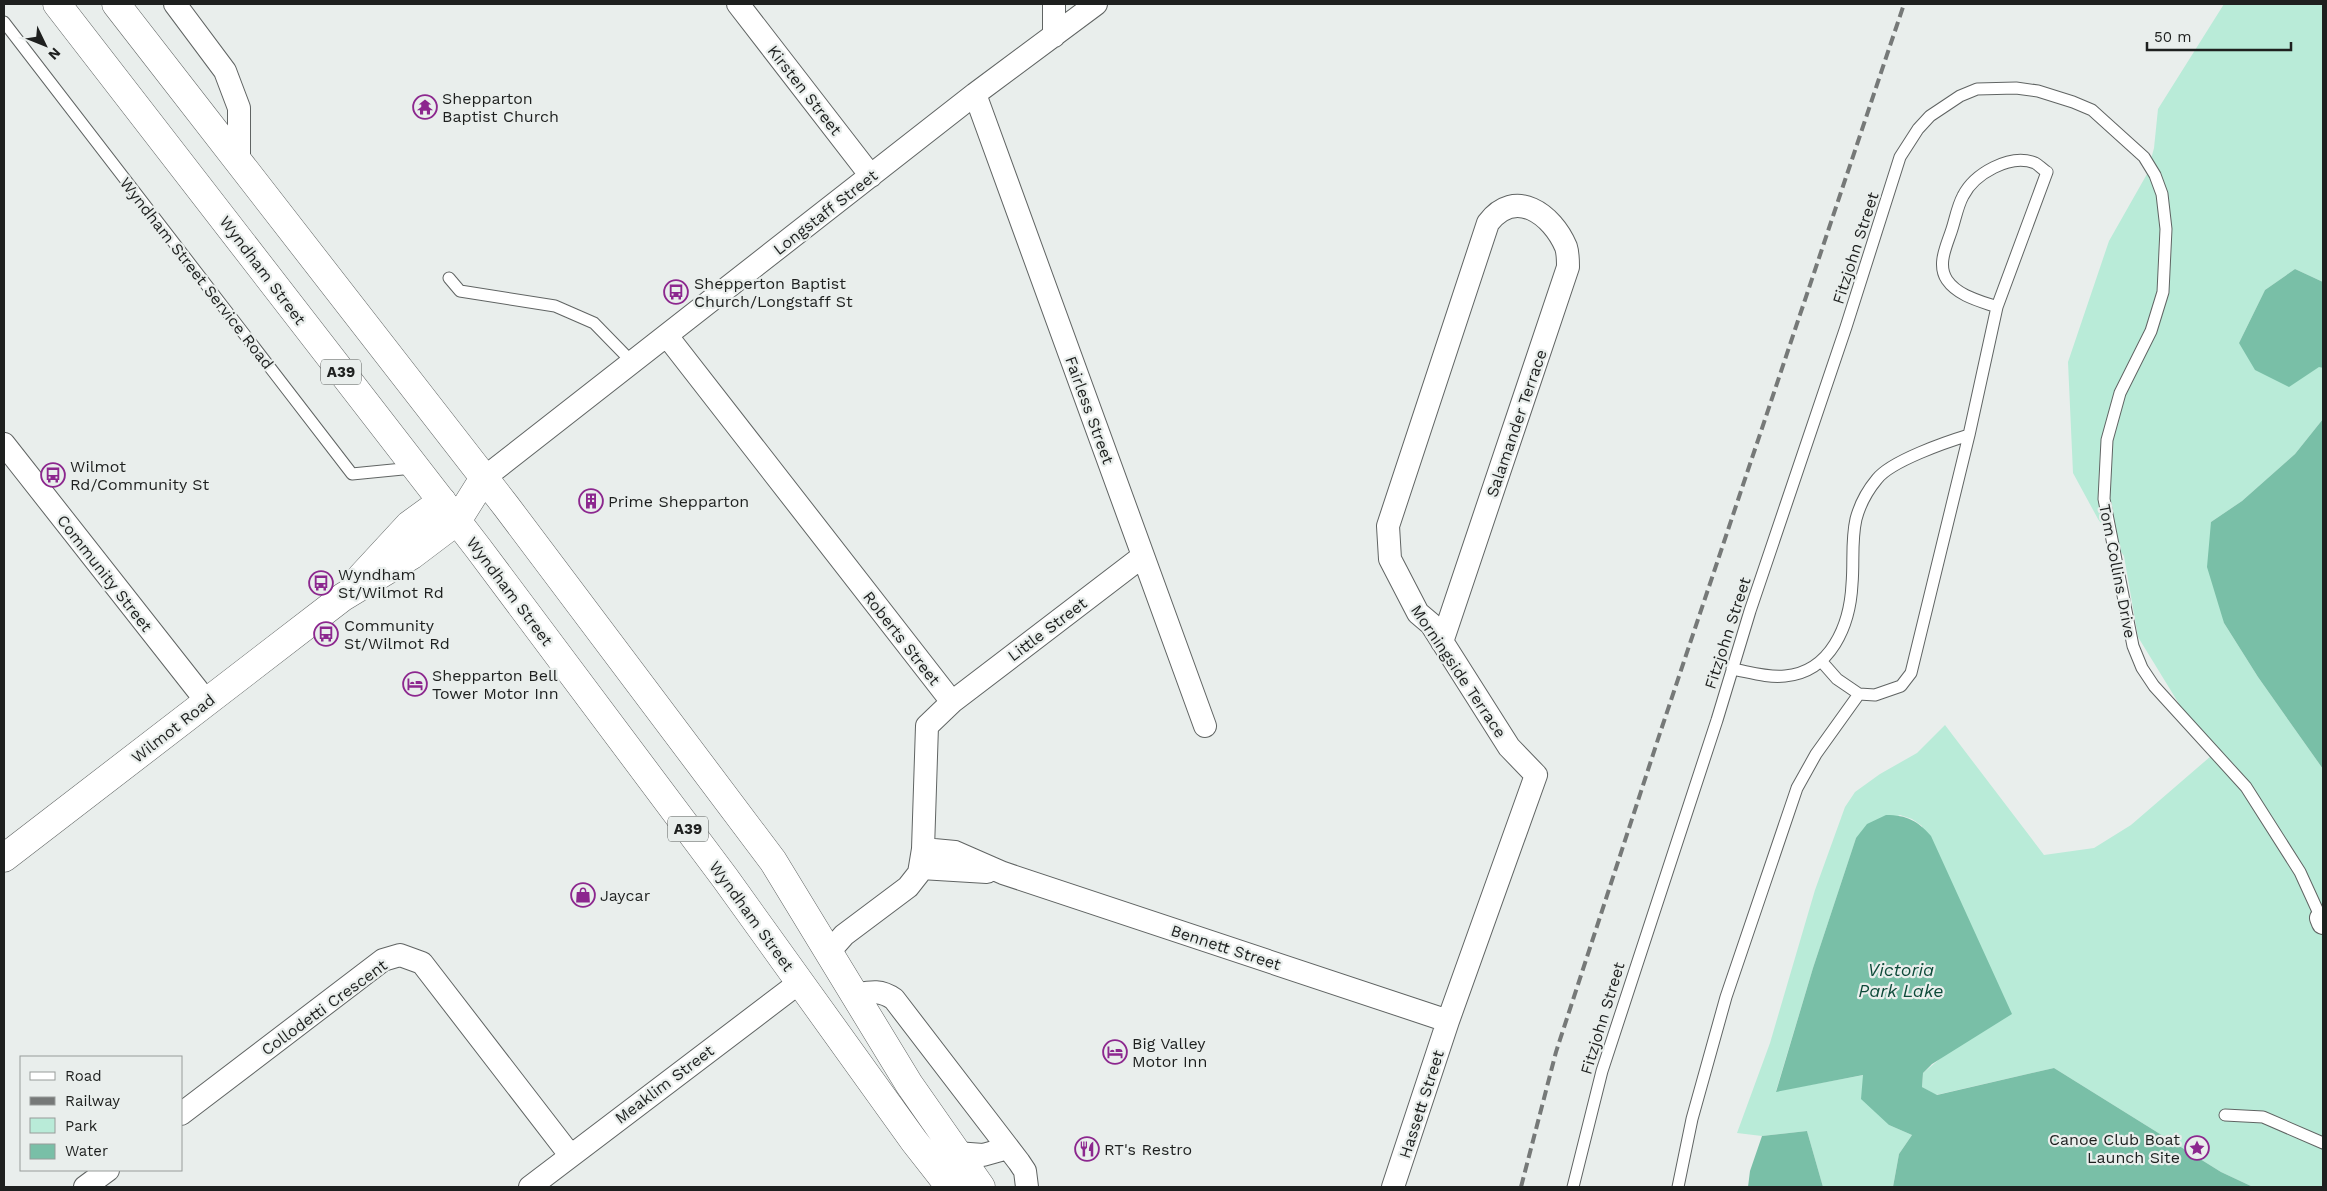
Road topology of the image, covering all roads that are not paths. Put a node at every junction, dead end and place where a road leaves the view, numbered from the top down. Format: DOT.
graph roads {
  1 [pos="57,4"];
  2 [pos="116,4"];
  3 [pos="175,4"];
  4 [pos="738,4"];
  5 [pos="1054,4"];
  6 [pos="1096,4"];
  7 [pos="4,22"];
  8 [pos="1054,36"];
  9 [pos="975,94"];
  10 [pos="1945,105"];
  11 [pos="239,162"];
  12 [pos="871,176"];
  13 [pos="1538,210"];
  14 [pos="449,278"];
  15 [pos="1997,307"];
  16 [pos="667,336"];
  17 [pos="633,363"];
  18 [pos="1969,434"];
  19 [pos="4,444"];
  20 [pos="415,468"];
  21 [pos="484,478"];
  22 [pos="449,511"];
  23 [pos="1143,556"];
  24 [pos="1442,642"];
  25 [pos="1822,662"];
  26 [pos="1732,669"];
  27 [pos="1859,694"];
  28 [pos="207,702"];
  29 [pos="952,702"];
  30 [pos="1204,726"];
  31 [pos="4,858"];
  32 [pos="922,859"];
  33 [pos="2322,921"];
  34 [pos="829,952"];
  35 [pos="800,982"];
  36 [pos="854,995"];
  37 [pos="1448,1021"];
  38 [pos="182,1113"];
  39 [pos="2225,1115"];
  40 [pos="2323,1143"];
  41 [pos="1008,1148"];
  42 [pos="956,1153"];
  43 [pos="570,1156"];
  44 [pos="107,1171"];
  45 [pos="85,1187"];
  46 [pos="530,1187"];
  47 [pos="950,1187"];
  48 [pos="981,1187"];
  49 [pos="1027,1187"];
  50 [pos="1393,1187"];
  51 [pos="1573,1187"];
  52 [pos="1678,1187"];
  1 -- 20 [label="main road, Wyndham Street / A39"];
  2 -- 11 [label="main road, A39"];
  3 -- 11 [label="street"];
  4 -- 12 [label="street, Kirsten Street"];
  5 -- 8 [label="street"];
  6 -- 8 [label="street, Longstaff Street"];
  7 -- 20 [label="lane, Wyndham Street Service Road"];
  8 -- 9 [label="street, Longstaff Street"];
  9 -- 12 [label="street, Longstaff Street"];
  9 -- 23 [label="street, Fairless Street"];
  10 -- 26 [label="lane, Fitzjohn Street"];
  10 -- 33 [label="lane, Tom Collins Drive"];
  11 -- 21 [label="main road, A39"];
  12 -- 16 [label="street, Longstaff Street"];
  13 -- 24 [label="street, Salamander Terrace"];
  13 -- 24 [label="street, Morningside Terrace"];
  14 -- 17 [label="lane"];
  15 -- 15 [label="lane"];
  15 -- 18 [label="lane"];
  16 -- 17 [label="street, Longstaff Street"];
  16 -- 29 [label="street, Roberts Street"];
  17 -- 21 [label="street, Longstaff Street"];
  18 -- 25 [label="lane"];
  18 -- 27 [label="lane"];
  19 -- 28 [label="street, Community Street"];
  20 -- 22 [label="main road, Wyndham Street / A39"];
  21 -- 22 [label="main road, Wilmot Road"];
  21 -- 34 [label="main road, A39"];
  22 -- 28 [label="main road, Wilmot Road"];
  22 -- 35 [label="main road, Wyndham Street / A39"];
  23 -- 29 [label="street, Little Street"];
  23 -- 30 [label="street, Fairless Street"];
  24 -- 37 [label="street, Morningside Terrace"];
  25 -- 26 [label="lane"];
  25 -- 27 [label="lane"];
  26 -- 51 [label="lane, Fitzjohn Street"];
  27 -- 52 [label="lane"];
  28 -- 31 [label="main road, Wilmot Road"];
  29 -- 32 [label="street, Roberts Street"];
  32 -- 34 [label="street"];
  32 -- 37 [label="street, Bennett Street"];
  34 -- 35 [label="main road"];
  34 -- 36 [label="main road, A39"];
  35 -- 43 [label="street, Meaklim Street"];
  35 -- 47 [label="main road, Wyndham Street / A39"];
  36 -- 41 [label="street"];
  36 -- 42 [label="main road, A39"];
  37 -- 50 [label="street, Hassett Street"];
  38 -- 43 [label="street, Collodetti Crescent"];
  39 -- 40 [label="lane"];
  41 -- 42 [label="street"];
  41 -- 49 [label="street"];
  42 -- 48 [label="main road, A39"];
  43 -- 46 [label="street, Meaklim Street"];
  44 -- 45 [label="street"];
}
